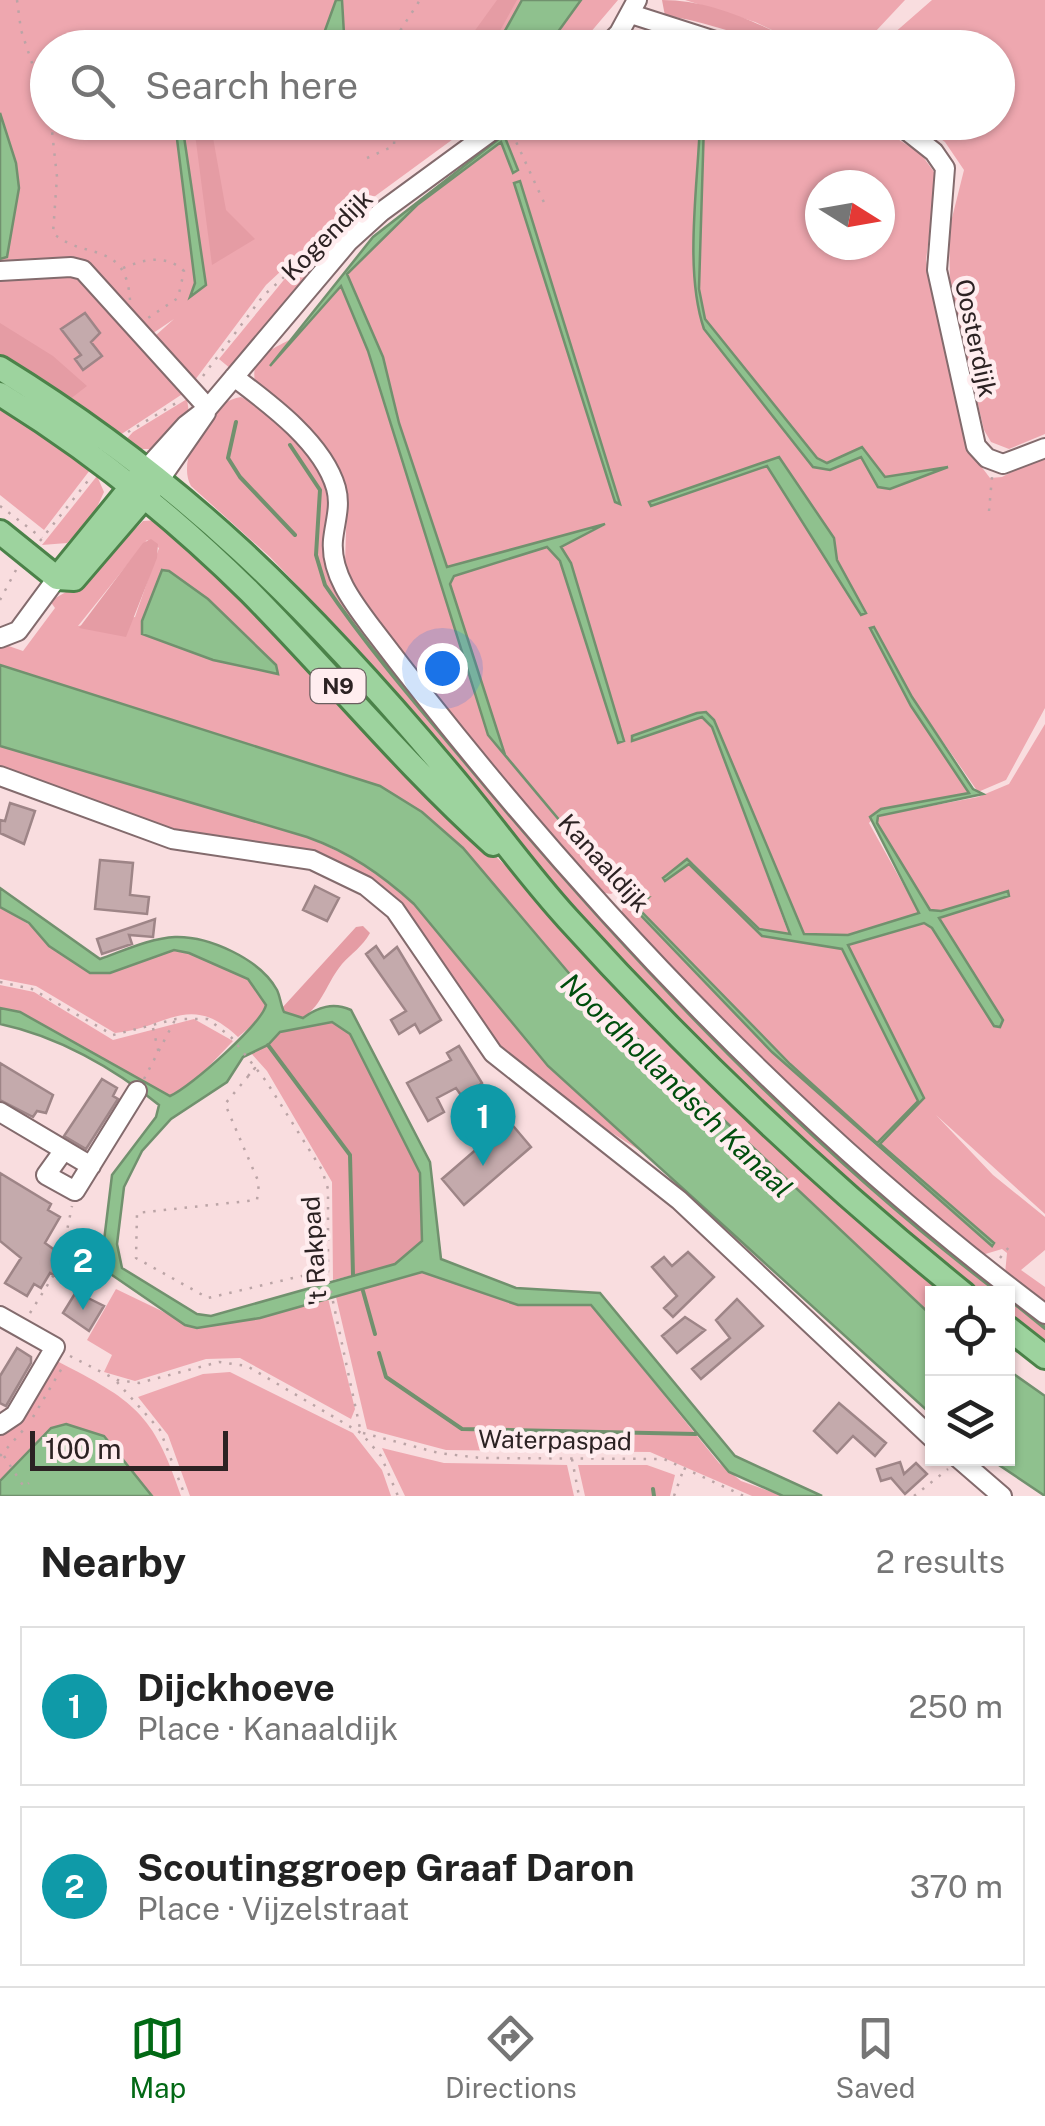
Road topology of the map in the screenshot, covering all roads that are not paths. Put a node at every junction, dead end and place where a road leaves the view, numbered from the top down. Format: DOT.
graph roads {
  1 [pos="634,7"];
  2 [pos="617,30"];
  3 [pos="692,30"];
  4 [pos="481,140"];
  5 [pos="919,140"];
  6 [pos="4,270"];
  7 [pos="0,368"];
  8 [pos="234,377"];
  9 [pos="0,394"];
  10 [pos="208,408"];
  11 [pos="1045,448"];
  12 [pos="155,473"];
  13 [pos="138,491"];
  14 [pos="0,532"];
  15 [pos="56,578"];
  16 [pos="0,638"];
  17 [pos="0,776"];
  18 [pos="530,876"];
  19 [pos="141,1084"];
  20 [pos="0,1112"];
  21 [pos="64,1150"];
  22 [pos="91,1166"];
  23 [pos="955,1286"];
  24 [pos="1045,1314"];
  25 [pos="0,1316"];
  26 [pos="1015,1333"];
  27 [pos="1045,1357"];
  28 [pos="0,1425"];
  29 [pos="925,1431"];
  30 [pos="966,1466"];
  31 [pos="1002,1496"];
  1 -- 2 [label="street"];
  1 -- 3 [label="street"];
  4 -- 8 [label="street, Kogendijk"];
  5 -- 11 [label="street, Oosterdijk"];
  6 -- 10 [label="street"];
  7 -- 12 [label="main road, N9"];
  8 -- 10 [label="street, Kogendijk"];
  8 -- 24 [label="street, Kanaaldijk"];
  9 -- 13 [label="main road, N9"];
  10 -- 12 [label="street, Kogendijk"];
  12 -- 13 [label="main road"];
  12 -- 18 [label="main road, N9"];
  13 -- 15 [label="main road"];
  13 -- 18 [label="main road, N9"];
  14 -- 15 [label="main road"];
  15 -- 16 [label="street"];
  17 -- 29 [label="street"];
  18 -- 23 [label="main road, N9"];
  19 -- 22 [label="street"];
  20 -- 21 [label="street"];
  21 -- 22 [label="street"];
  21 -- 22 [label="street"];
  25 -- 28 [label="street"];
  26 -- 27 [label="main road"];
  30 -- 31 [label="street"];
}
